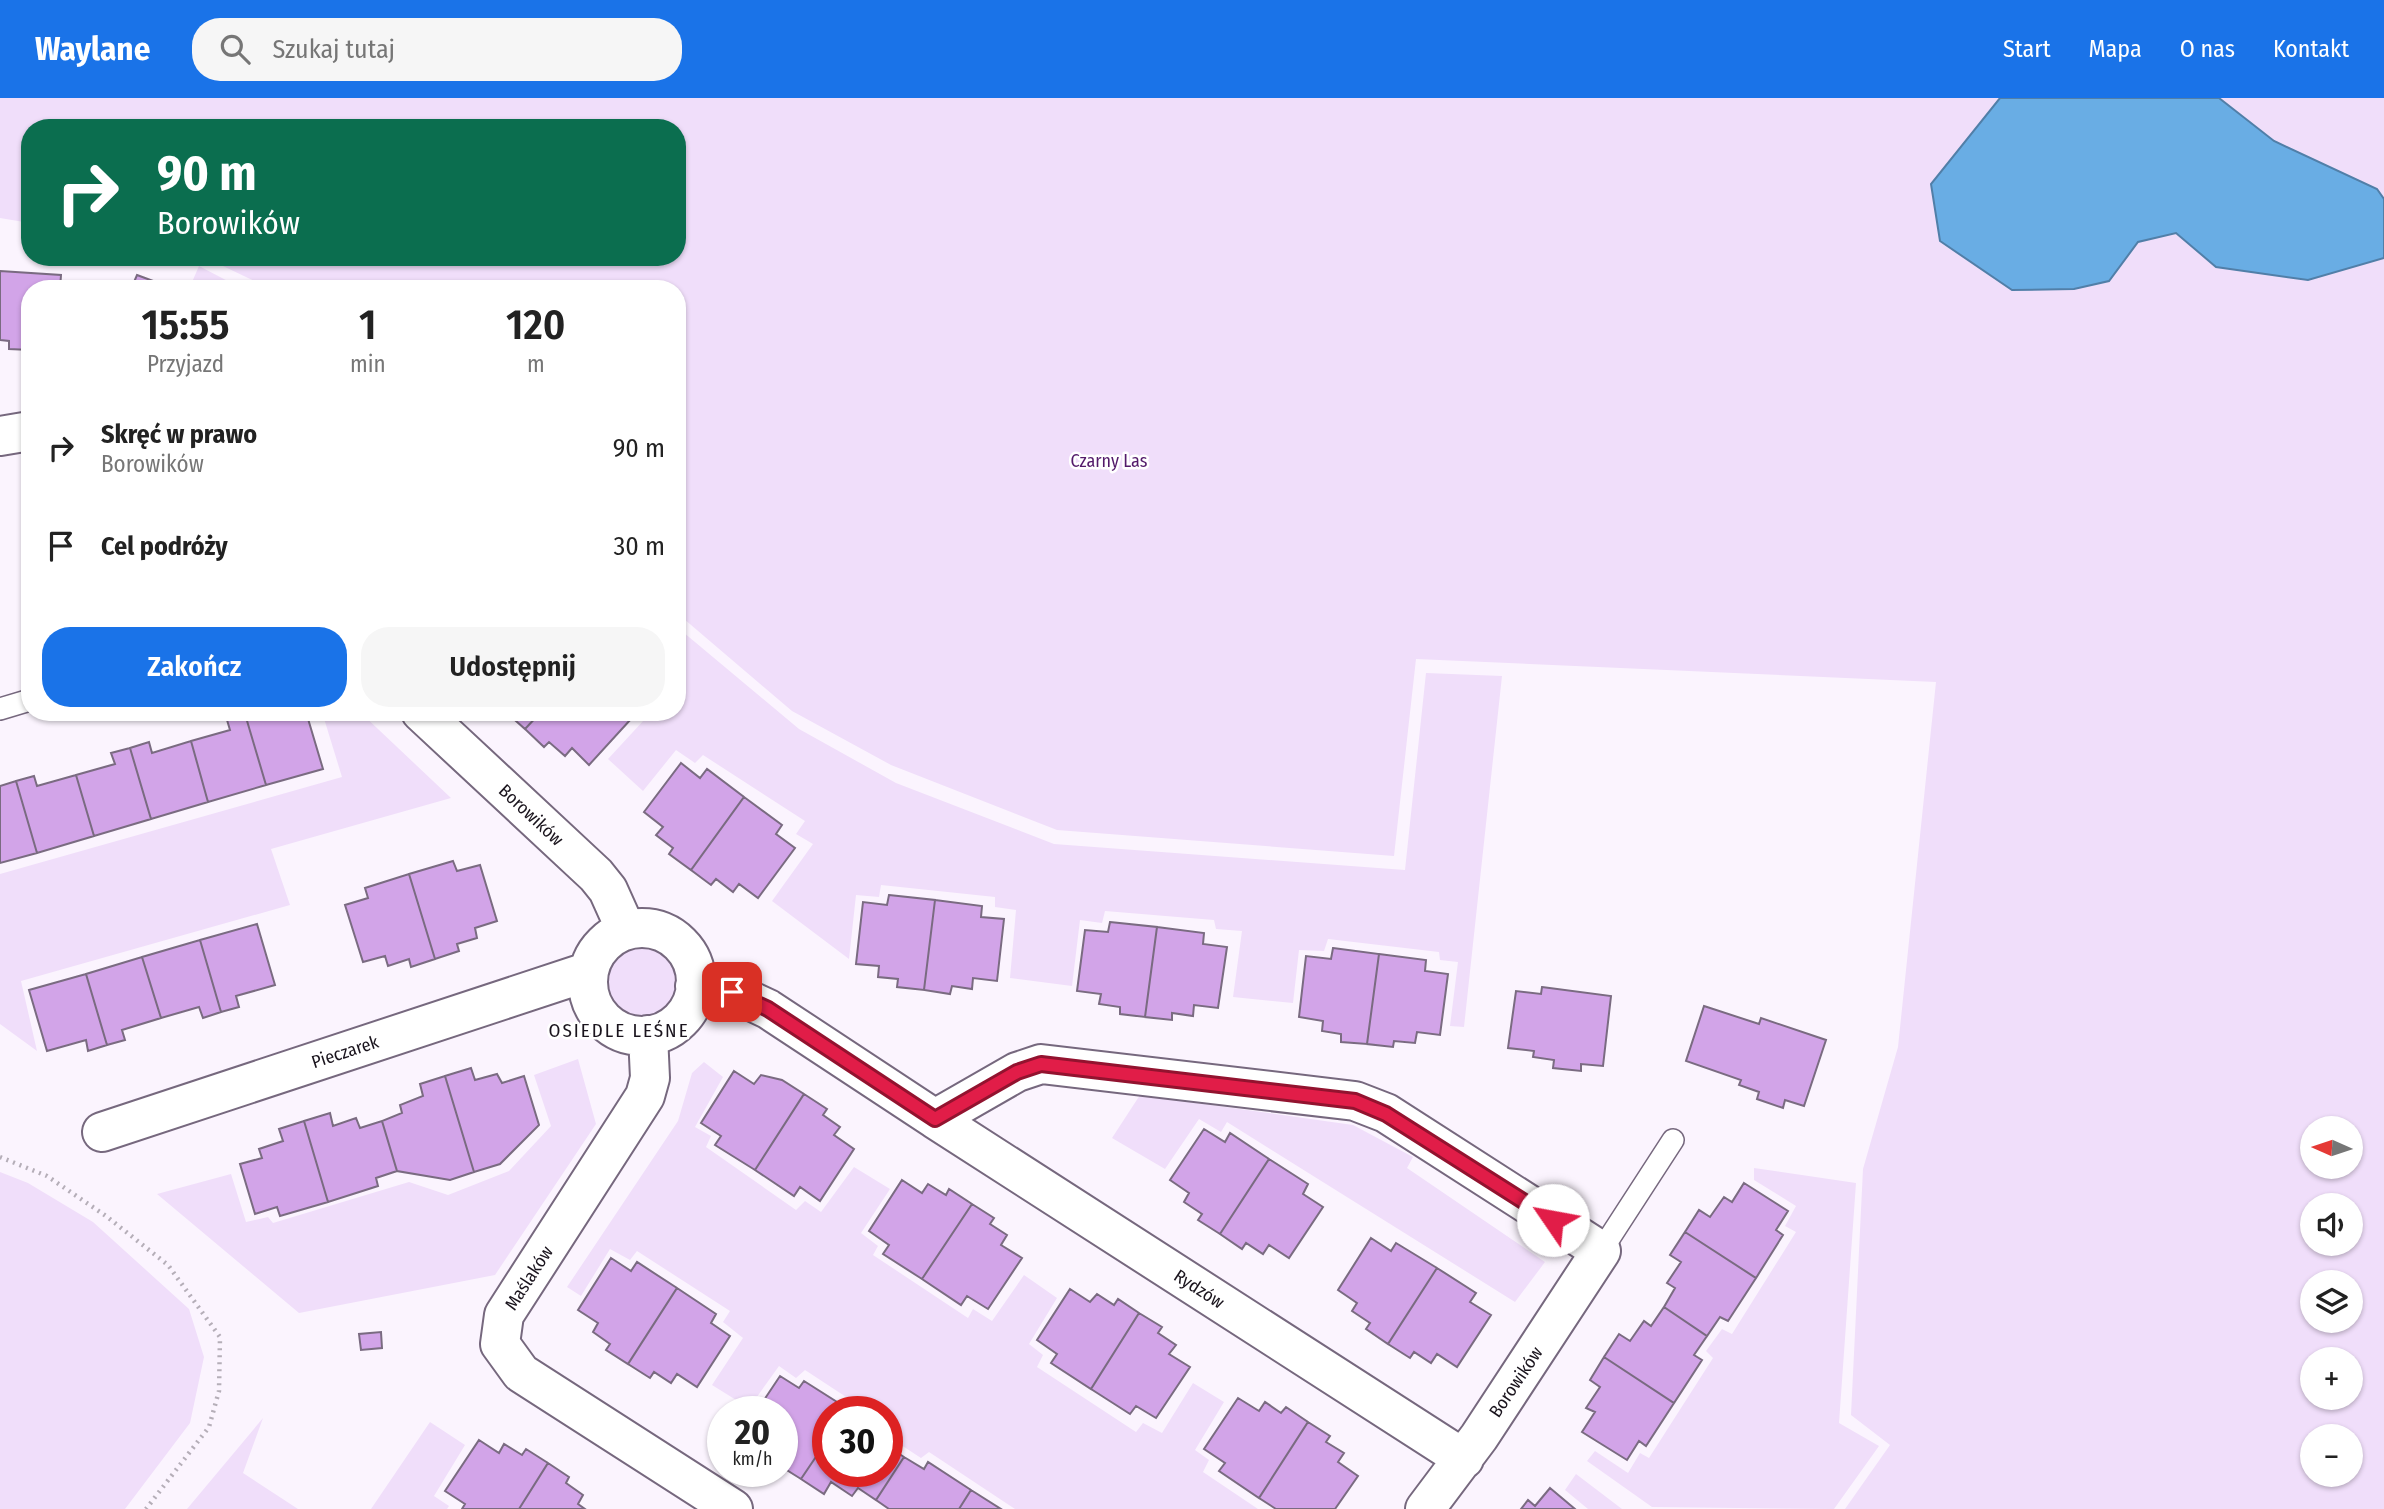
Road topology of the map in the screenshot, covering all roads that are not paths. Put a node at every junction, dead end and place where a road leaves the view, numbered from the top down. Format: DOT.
graph roads {
  1 [pos="21,432"];
  2 [pos="0,436"];
  3 [pos="21,703"];
  4 [pos="0,709"];
  5 [pos="431,721"];
  6 [pos="626,930"];
  7 [pos="587,972"];
  8 [pos="695,986"];
  9 [pos="648,1035"];
  10 [pos="935,1119"];
  11 [pos="102,1132"];
  12 [pos="1673,1140"];
  13 [pos="1601,1251"];
  14 [pos="1464,1459"];
  15 [pos="733,1509"];
  16 [pos="1425,1509"];
  1 -- 2 [label="street"];
  3 -- 4 [label="lane"];
  5 -- 6 [label="street, Borowików"];
  6 -- 7 [label="street"];
  6 -- 8 [label="street"];
  7 -- 9 [label="street"];
  7 -- 11 [label="street, Pieczarek"];
  8 -- 9 [label="street"];
  8 -- 10 [label="street"];
  9 -- 15 [label="street, Maślaków"];
  10 -- 13 [label="street"];
  10 -- 14 [label="street, Rydzów"];
  12 -- 13 [label="lane, Borowików"];
  13 -- 14 [label="street, Borowików"];
  14 -- 16 [label="street, Borowików"];
}
